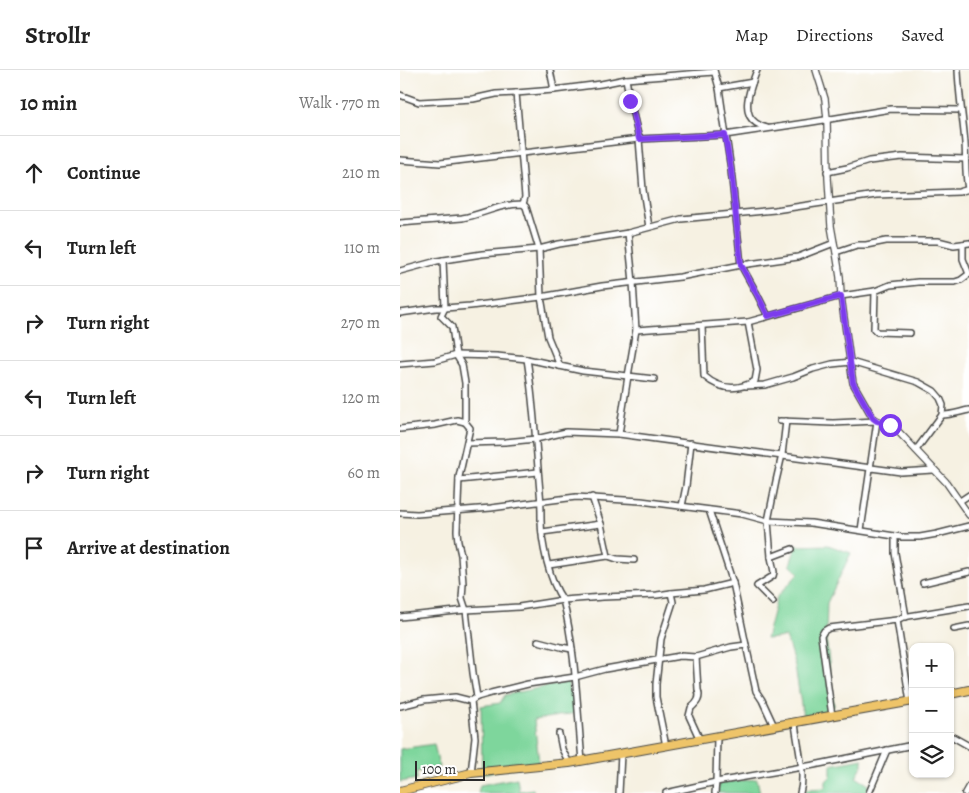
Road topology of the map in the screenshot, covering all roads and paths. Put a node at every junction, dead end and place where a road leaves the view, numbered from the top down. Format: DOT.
graph roads {
  1 [pos="550,70"];
  2 [pos="634,70"];
  3 [pos="757,70"];
  4 [pos="816,70"];
  5 [pos="958,70"];
  6 [pos="714,71"];
  7 [pos="635,78"];
  8 [pos="626,79"];
  9 [pos="753,82"];
  10 [pos="719,88"];
  11 [pos="554,90"];
  12 [pos="516,93"];
  13 [pos="400,95"];
  14 [pos="961,110"];
  15 [pos="827,119"];
  16 [pos="768,129"];
  17 [pos="725,135"];
  18 [pos="639,139"];
  19 [pos="522,152"];
  20 [pos="966,159"];
  21 [pos="400,160"];
  22 [pos="827,172"];
  23 [pos="968,189"];
  24 [pos="829,201"];
  25 [pos="522,204"];
  26 [pos="736,214"];
  27 [pos="400,223"];
  28 [pos="649,227"];
  29 [pos="628,233"];
  30 [pos="834,243"];
  31 [pos="966,244"];
  32 [pos="539,249"];
  33 [pos="836,252"];
  34 [pos="443,260"];
  35 [pos="741,265"];
  36 [pos="400,271"];
  37 [pos="969,274"];
  38 [pos="633,282"];
  39 [pos="875,291"];
  40 [pos="841,296"];
  41 [pos="541,297"];
  42 [pos="445,308"];
  43 [pos="400,313"];
  44 [pos="768,316"];
  45 [pos="748,322"];
  46 [pos="702,326"];
  47 [pos="636,330"];
  48 [pos="910,333"];
  49 [pos="456,355"];
  50 [pos="527,359"];
  51 [pos="851,362"];
  52 [pos="400,364"];
  53 [pos="560,366"];
  54 [pos="628,376"];
  55 [pos="654,379"];
  56 [pos="746,386"];
  57 [pos="969,410"];
  58 [pos="942,415"];
  59 [pos="877,421"];
  60 [pos="465,422"];
  61 [pos="400,429"];
  62 [pos="619,434"];
  63 [pos="536,439"];
  64 [pos="467,443"];
  65 [pos="691,444"];
  66 [pos="916,450"];
  67 [pos="782,455"];
  68 [pos="871,468"];
  69 [pos="933,470"];
  70 [pos="538,472"];
  71 [pos="459,480"];
  72 [pos="969,495"];
  73 [pos="592,497"];
  74 [pos="960,501"];
  75 [pos="541,502"];
  76 [pos="682,506"];
  77 [pos="458,510"];
  78 [pos="709,510"];
  79 [pos="400,513"];
  80 [pos="969,515"];
  81 [pos="768,520"];
  82 [pos="602,524"];
  83 [pos="969,526"];
  84 [pos="861,530"];
  85 [pos="542,532"];
  86 [pos="895,536"];
  87 [pos="792,548"];
  88 [pos="608,556"];
  89 [pos="771,557"];
  90 [pos="634,560"];
  91 [pos="549,565"];
  92 [pos="969,572"];
  93 [pos="733,583"];
  94 [pos="923,583"];
  95 [pos="671,593"];
  96 [pos="563,600"];
  97 [pos="773,602"];
  98 [pos="969,606"];
  99 [pos="466,610"];
  100 [pos="400,617"];
  101 [pos="906,617"];
  102 [pos="897,620"];
  103 [pos="969,626"];
  104 [pos="954,629"];
  105 [pos="538,641"];
  106 [pos="746,645"];
  107 [pos="572,648"];
  108 [pos="696,657"];
  109 [pos="659,659"];
  110 [pos="576,676"];
  111 [pos="909,689"];
  112 [pos="969,690"];
  113 [pos="954,693"];
  114 [pos="477,697"];
  115 [pos="471,701"];
  116 [pos="909,701"];
  117 [pos="400,706"];
  118 [pos="832,716"];
  119 [pos="795,723"];
  120 [pos="774,726"];
  121 [pos="559,734"];
  122 [pos="717,736"];
  123 [pos="954,738"];
  124 [pos="700,740"];
  125 [pos="666,746"];
  126 [pos="909,746"];
  127 [pos="969,746"];
  128 [pos="887,750"];
  129 [pos="621,754"];
  130 [pos="582,761"];
  131 [pos="569,763"];
  132 [pos="801,768"];
  133 [pos="471,773"];
  134 [pos="716,782"];
  135 [pos="969,786"];
  136 [pos="400,791"];
  137 [pos="619,793"];
  138 [pos="666,793"];
  139 [pos="715,793"];
  140 [pos="800,793"];
  141 [pos="869,793"];
  142 [pos="965,793"];
  1 -- 11 [label="street"];
  2 -- 7 [label="street"];
  3 -- 9 [label="street"];
  4 -- 15 [label="street"];
  5 -- 14 [label="street"];
  6 -- 7 [label="street"];
  6 -- 10 [label="street"];
  7 -- 8 [label="street"];
  8 -- 11 [label="street"];
  8 -- 18 [label="street"];
  9 -- 10 [label="street"];
  9 -- 16 [label="street"];
  10 -- 17 [label="street"];
  11 -- 12 [label="street"];
  12 -- 13 [label="street"];
  12 -- 19 [label="street"];
  14 -- 15 [label="street"];
  14 -- 20 [label="street"];
  15 -- 16 [label="street"];
  15 -- 22 [label="street"];
  16 -- 17 [label="street"];
  17 -- 18 [label="street"];
  17 -- 26 [label="street"];
  18 -- 19 [label="street"];
  18 -- 28 [label="street"];
  19 -- 21 [label="street"];
  19 -- 25 [label="street"];
  20 -- 22 [label="street"];
  20 -- 23 [label="street"];
  22 -- 24 [label="street"];
  23 -- 24 [label="street"];
  24 -- 26 [label="street"];
  24 -- 30 [label="street"];
  25 -- 27 [label="street"];
  25 -- 32 [label="street"];
  26 -- 28 [label="street"];
  26 -- 35 [label="street"];
  28 -- 29 [label="street"];
  29 -- 32 [label="street"];
  29 -- 38 [label="street"];
  30 -- 33 [label="street"];
  30 -- 35 [label="street"];
  31 -- 33 [label="street"];
  31 -- 37 [label="street"];
  32 -- 34 [label="street"];
  32 -- 41 [label="street"];
  33 -- 40 [label="street"];
  34 -- 36 [label="street"];
  34 -- 42 [label="street"];
  35 -- 38 [label="street"];
  35 -- 44 [label="street"];
  37 -- 39 [label="street"];
  38 -- 41 [label="street"];
  38 -- 47 [label="street"];
  39 -- 40 [label="street"];
  39 -- 48 [label="street"];
  40 -- 44 [label="street"];
  40 -- 51 [label="street"];
  41 -- 42 [label="street"];
  41 -- 53 [label="street"];
  42 -- 43 [label="street"];
  42 -- 49 [label="street"];
  44 -- 45 [label="street"];
  45 -- 46 [label="street"];
  45 -- 56 [label="street"];
  46 -- 47 [label="street"];
  46 -- 56 [label="street"];
  47 -- 54 [label="street"];
  49 -- 50 [label="street"];
  49 -- 52 [label="street"];
  49 -- 60 [label="street"];
  50 -- 53 [label="street"];
  50 -- 63 [label="street"];
  51 -- 56 [label="street"];
  51 -- 58 [label="street"];
  51 -- 59 [label="street"];
  53 -- 54 [label="street"];
  54 -- 55 [label="street"];
  54 -- 62 [label="street"];
  57 -- 58 [label="street"];
  58 -- 66 [label="street"];
  59 -- 66 [label="street"];
  59 -- 67 [label="street"];
  59 -- 68 [label="street"];
  60 -- 61 [label="street"];
  60 -- 64 [label="street"];
  62 -- 63 [label="street"];
  62 -- 65 [label="street"];
  63 -- 64 [label="street"];
  63 -- 70 [label="street"];
  64 -- 71 [label="street"];
  65 -- 67 [label="street"];
  65 -- 76 [label="street"];
  66 -- 69 [label="street"];
  67 -- 68 [label="street"];
  67 -- 81 [label="street"];
  68 -- 69 [label="street"];
  68 -- 84 [label="street"];
  69 -- 74 [label="street"];
  70 -- 71 [label="street"];
  70 -- 75 [label="street"];
  71 -- 77 [label="street"];
  72 -- 74 [label="street"];
  73 -- 75 [label="street"];
  73 -- 76 [label="street"];
  73 -- 82 [label="street"];
  74 -- 80 [label="street"];
  75 -- 77 [label="street"];
  75 -- 85 [label="street"];
  76 -- 78 [label="street"];
  77 -- 79 [label="street"];
  77 -- 99 [label="street"];
  78 -- 81 [label="street"];
  78 -- 93 [label="street"];
  81 -- 84 [label="street"];
  81 -- 89 [label="street"];
  82 -- 85 [label="street"];
  82 -- 88 [label="street"];
  83 -- 86 [label="street"];
  84 -- 86 [label="street"];
  85 -- 91 [label="street"];
  86 -- 101 [label="street"];
  87 -- 89 [label="street"];
  88 -- 90 [label="street"];
  88 -- 91 [label="street"];
  89 -- 97 [label="street"];
  91 -- 96 [label="street"];
  92 -- 94 [label="street"];
  93 -- 95 [label="street"];
  93 -- 106 [label="street"];
  95 -- 96 [label="street"];
  95 -- 109 [label="street"];
  96 -- 99 [label="street"];
  96 -- 107 [label="street"];
  98 -- 101 [label="street"];
  99 -- 100 [label="street"];
  99 -- 114 [label="street"];
  101 -- 102 [label="street"];
  102 -- 111 [label="street"];
  102 -- 118 [label="street"];
  103 -- 104 [label="street"];
  105 -- 107 [label="street"];
  106 -- 108 [label="street"];
  106 -- 120 [label="street"];
  107 -- 110 [label="street"];
  108 -- 109 [label="street"];
  108 -- 124 [label="street"];
  109 -- 110 [label="street"];
  109 -- 125 [label="street"];
  110 -- 114 [label="street"];
  110 -- 130 [label="street"];
  112 -- 113 [label="highway"];
  114 -- 115 [label="street"];
  115 -- 117 [label="street"];
  115 -- 133 [label="street"];
  116 -- 118 [label="highway"];
  118 -- 119 [label="highway"];
  119 -- 120 [label="highway"];
  119 -- 132 [label="street"];
  120 -- 122 [label="highway"];
  121 -- 131 [label="street"];
  122 -- 124 [label="highway"];
  122 -- 134 [label="street"];
  123 -- 127 [label="street"];
  124 -- 125 [label="highway"];
  125 -- 129 [label="highway"];
  126 -- 128 [label="street"];
  128 -- 132 [label="street"];
  128 -- 141 [label="street"];
  129 -- 130 [label="highway"];
  129 -- 137 [label="street"];
  130 -- 131 [label="highway"];
  131 -- 133 [label="highway"];
  132 -- 134 [label="street"];
  132 -- 140 [label="street"];
  133 -- 136 [label="highway"];
  134 -- 138 [label="street"];
  134 -- 139 [label="street"];
  135 -- 142 [label="street"];
}
